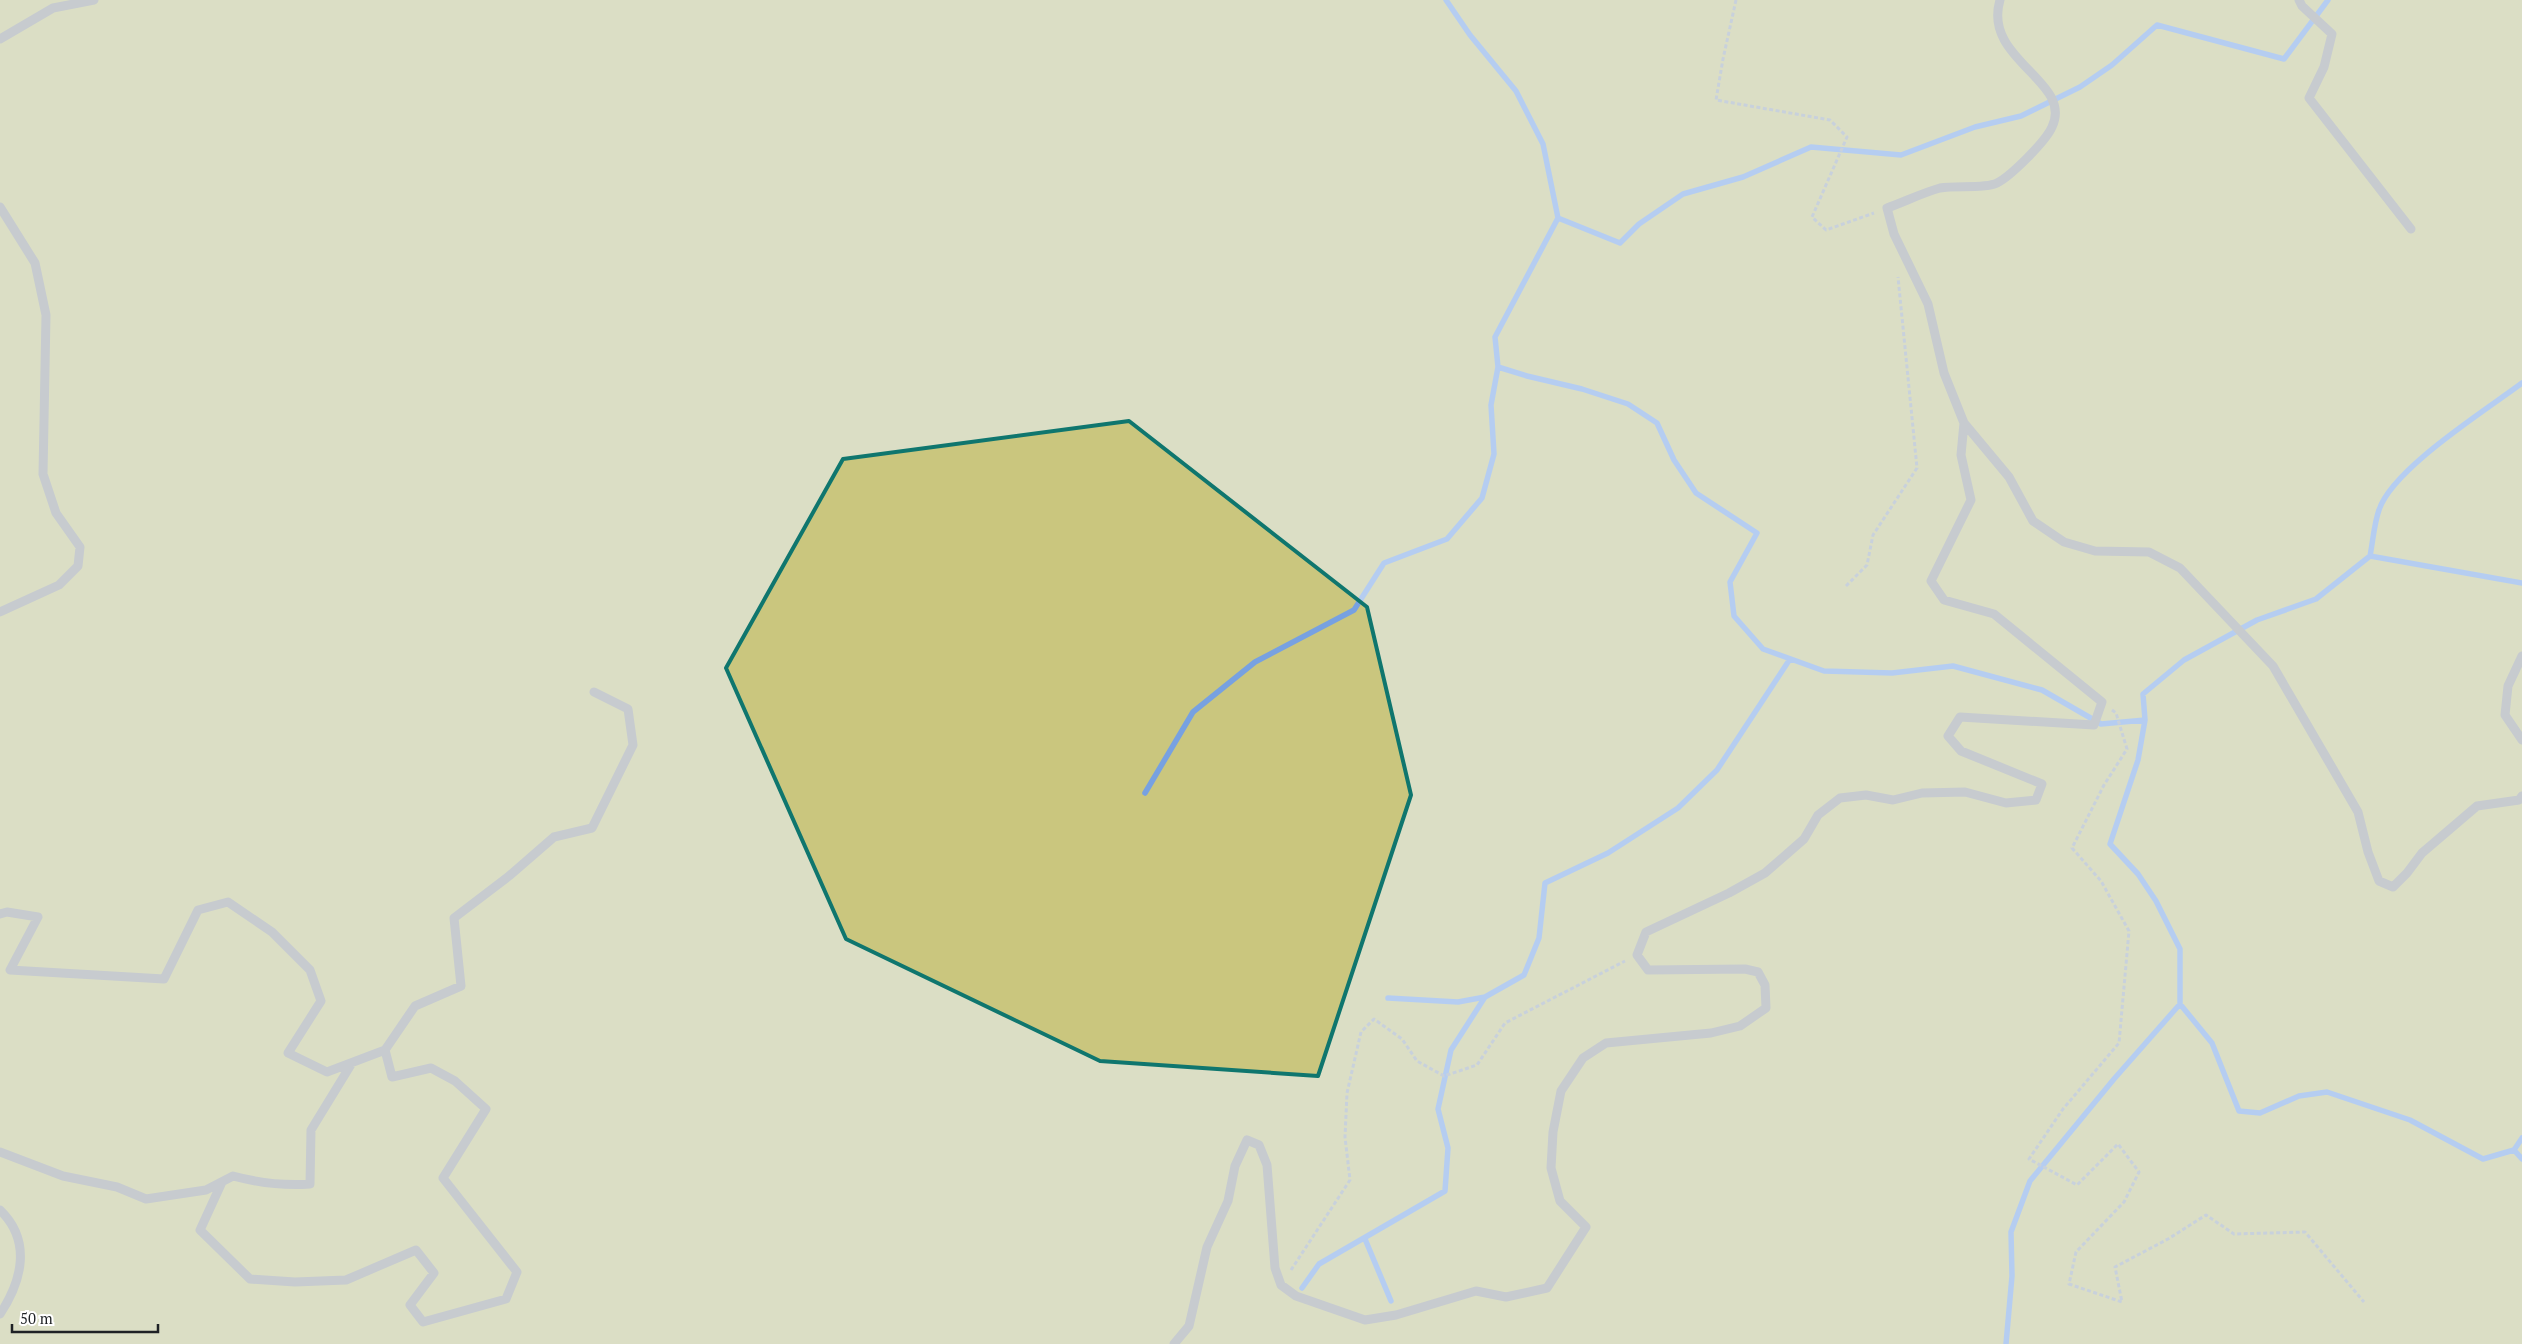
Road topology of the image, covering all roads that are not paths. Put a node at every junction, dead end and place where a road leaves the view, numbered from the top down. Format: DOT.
graph roads {
  1 [pos="94,0"];
  2 [pos="2000,0"];
  3 [pos="2299,0"];
  4 [pos="0,39"];
  5 [pos="0,207"];
  6 [pos="2411,229"];
  7 [pos="1964,423"];
  8 [pos="0,612"];
  9 [pos="2522,656"];
  10 [pos="594,692"];
  11 [pos="2522,740"];
  12 [pos="2522,796"];
  13 [pos="0,914"];
  14 [pos="385,1050"];
  15 [pos="352,1062"];
  16 [pos="0,1152"];
  17 [pos="222,1182"];
  18 [pos="0,1210"];
  19 [pos="0,1314"];
  20 [pos="1174,1344"];
  1 -- 4 [label="lane"];
  2 -- 7 [label="lane"];
  3 -- 6 [label="lane"];
  5 -- 8 [label="lane"];
  7 -- 12 [label="lane"];
  7 -- 20 [label="lane"];
  9 -- 11 [label="lane"];
  10 -- 14 [label="lane"];
  13 -- 15 [label="lane"];
  14 -- 15 [label="lane"];
  14 -- 17 [label="lane"];
  15 -- 17 [label="lane"];
  16 -- 17 [label="lane"];
  18 -- 19 [label="lane"];
}
